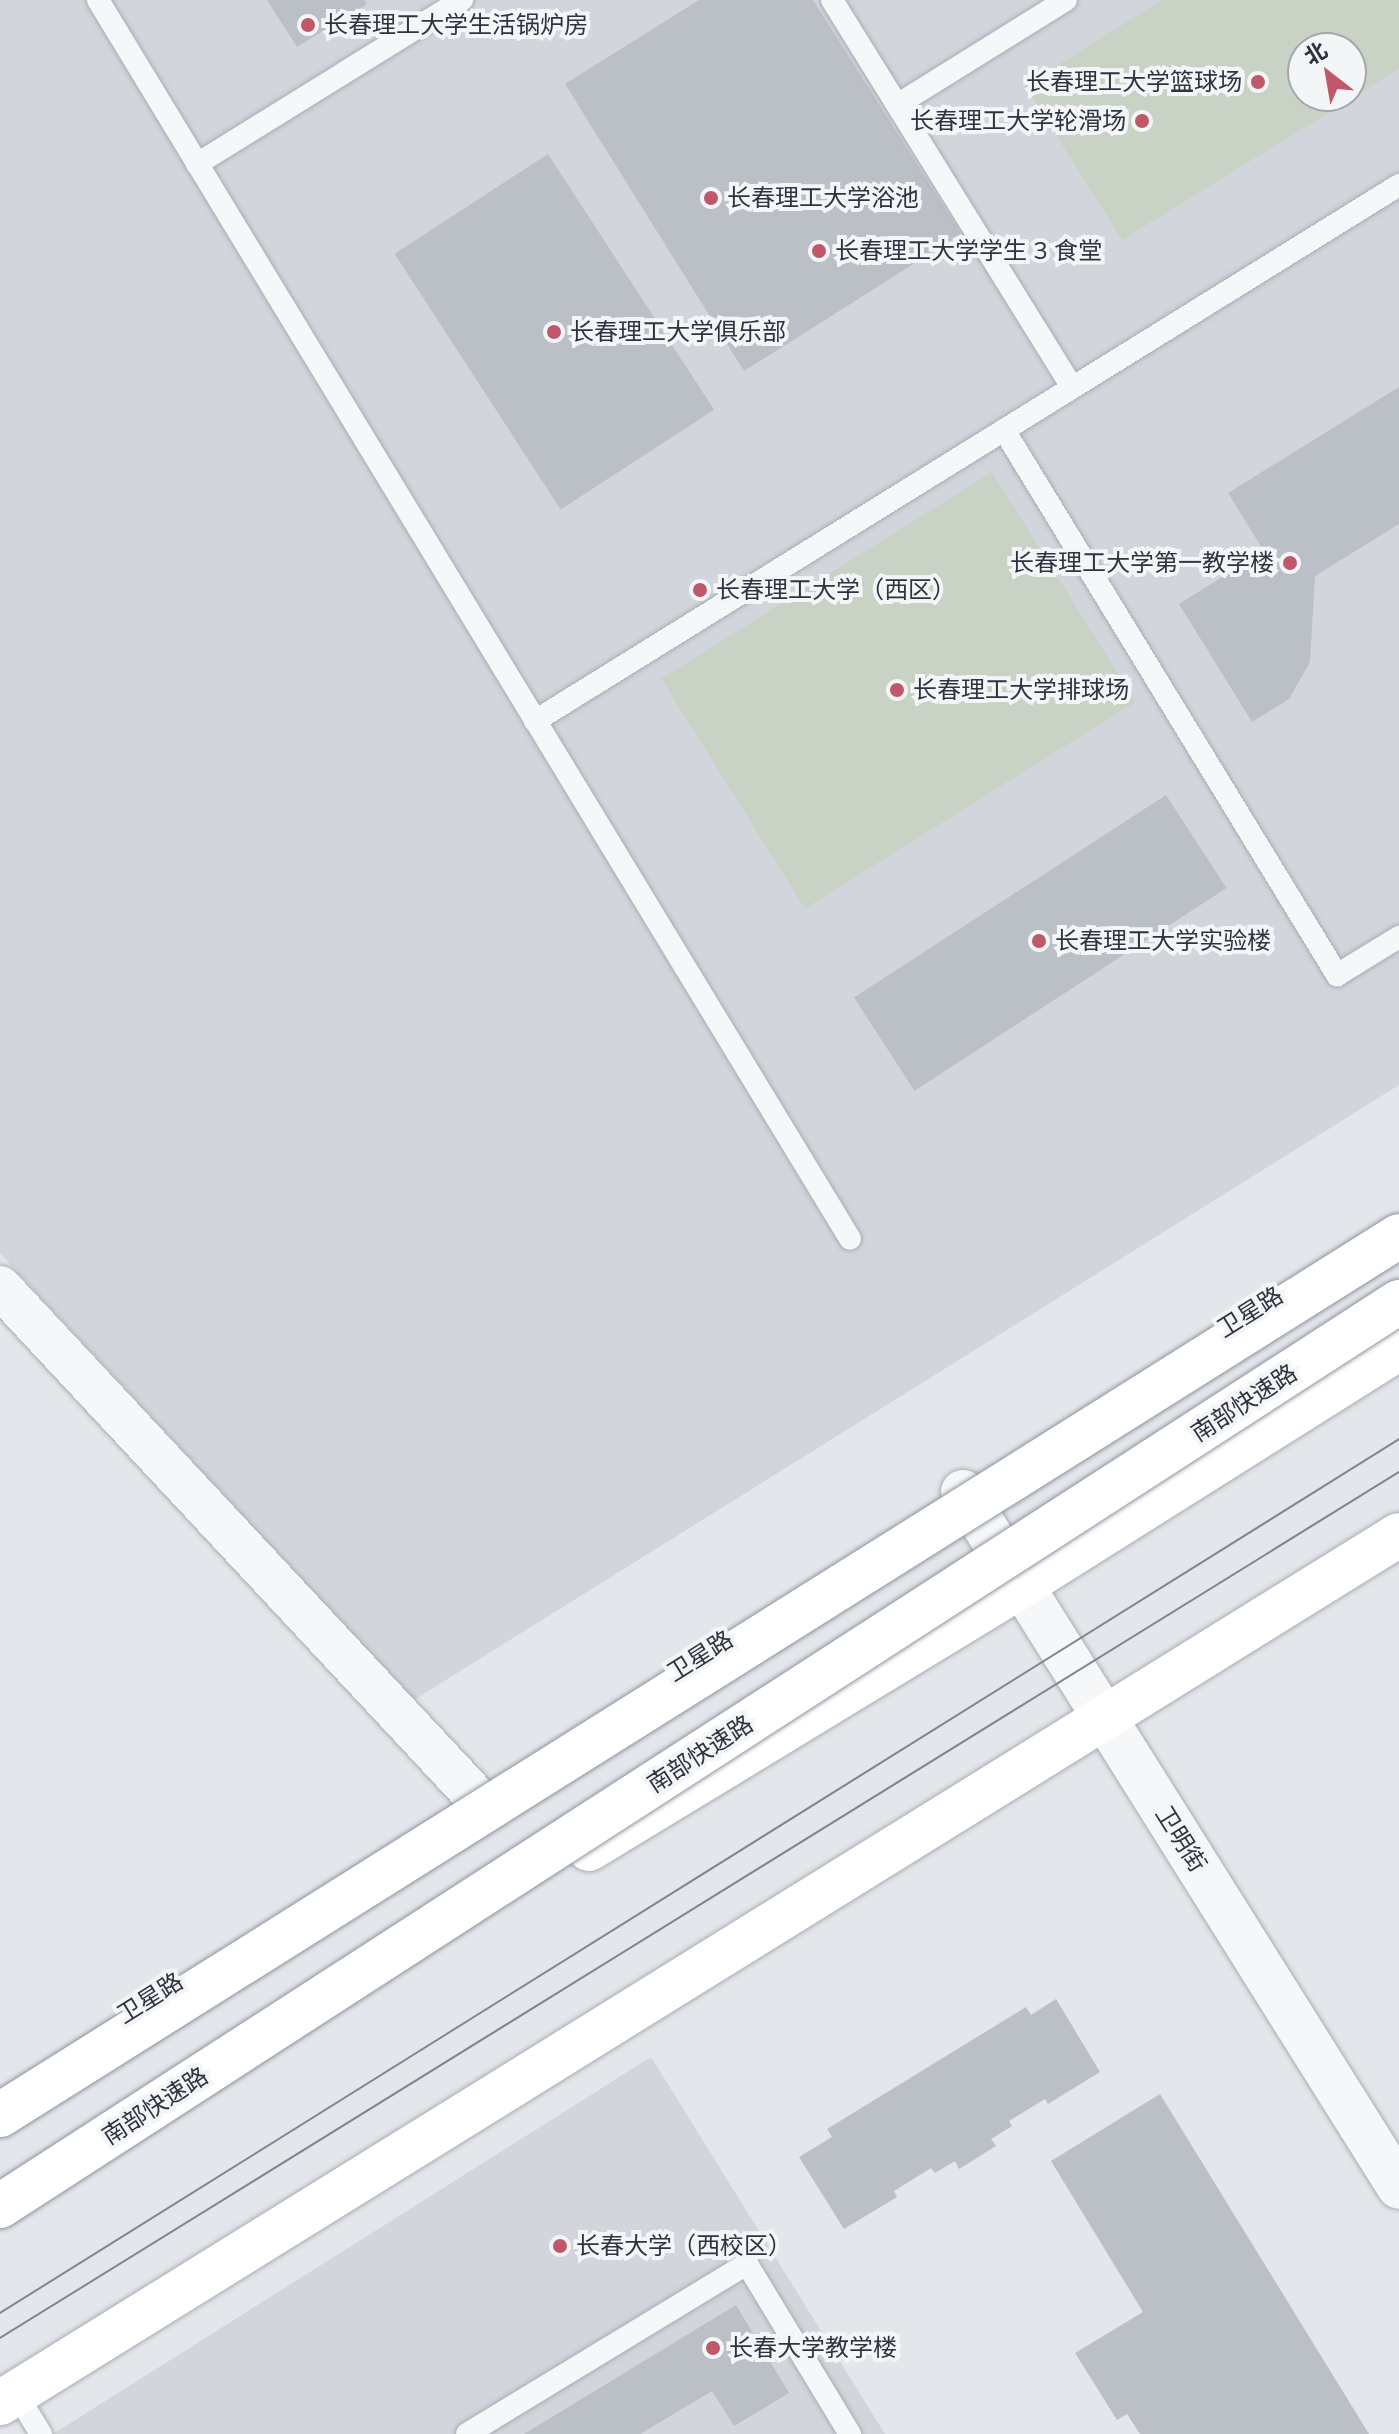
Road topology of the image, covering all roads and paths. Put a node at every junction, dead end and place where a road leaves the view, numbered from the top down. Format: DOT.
graph roads {
  1 [pos="98,0"];
  2 [pos="462,0"];
  3 [pos="832,0"];
  4 [pos="1066,0"];
  5 [pos="897,105"];
  6 [pos="197,164"];
  7 [pos="1399,185"];
  8 [pos="1072,387"];
  9 [pos="1004,430"];
  10 [pos="535,721"];
  11 [pos="1399,937"];
  12 [pos="1399,1218"];
  13 [pos="1399,1236"];
  14 [pos="850,1239"];
  15 [pos="0,1287"];
  16 [pos="1399,1302"];
  17 [pos="1399,1348"];
  18 [pos="963,1492"];
  19 [pos="1399,1535"];
  20 [pos="1023,1585"];
  21 [pos="1105,1718"];
  22 [pos="475,1796"];
  23 [pos="0,2091"];
  24 [pos="0,2115"];
  25 [pos="1399,2187"];
  26 [pos="0,2208"];
  27 [pos="8,2398"];
  28 [pos="41,2434"];
  29 [pos="467,2434"];
  30 [pos="850,2434"];
  1 -- 6 [label="lane"];
  2 -- 6 [label="lane"];
  3 -- 5 [label="lane"];
  4 -- 5 [label="lane"];
  5 -- 8 [label="lane"];
  6 -- 10 [label="lane"];
  7 -- 8 [label="lane"];
  8 -- 9 [label="lane"];
  9 -- 10 [label="lane"];
  9 -- 11 [label="lane"];
  10 -- 14 [label="lane"];
  12 -- 18 [label="main road, 卫星路"];
  13 -- 24 [label="main road, bridge"];
  15 -- 22 [label="street"];
  16 -- 26 [label="main road, 南部快速路, bridge"];
  17 -- 20 [label="main road"];
  18 -- 20 [label="street, 卫明街"];
  18 -- 22 [label="main road, 卫星路"];
  19 -- 21 [label="main road"];
  20 -- 21 [label="street, 卫明街"];
  20 -- 26 [label="main road"];
  21 -- 25 [label="street, 卫明街"];
  21 -- 27 [label="main road"];
  22 -- 23 [label="main road, 卫星路"];
  27 -- 28 [label="lane"];
  29 -- 30 [label="lane"];
}
